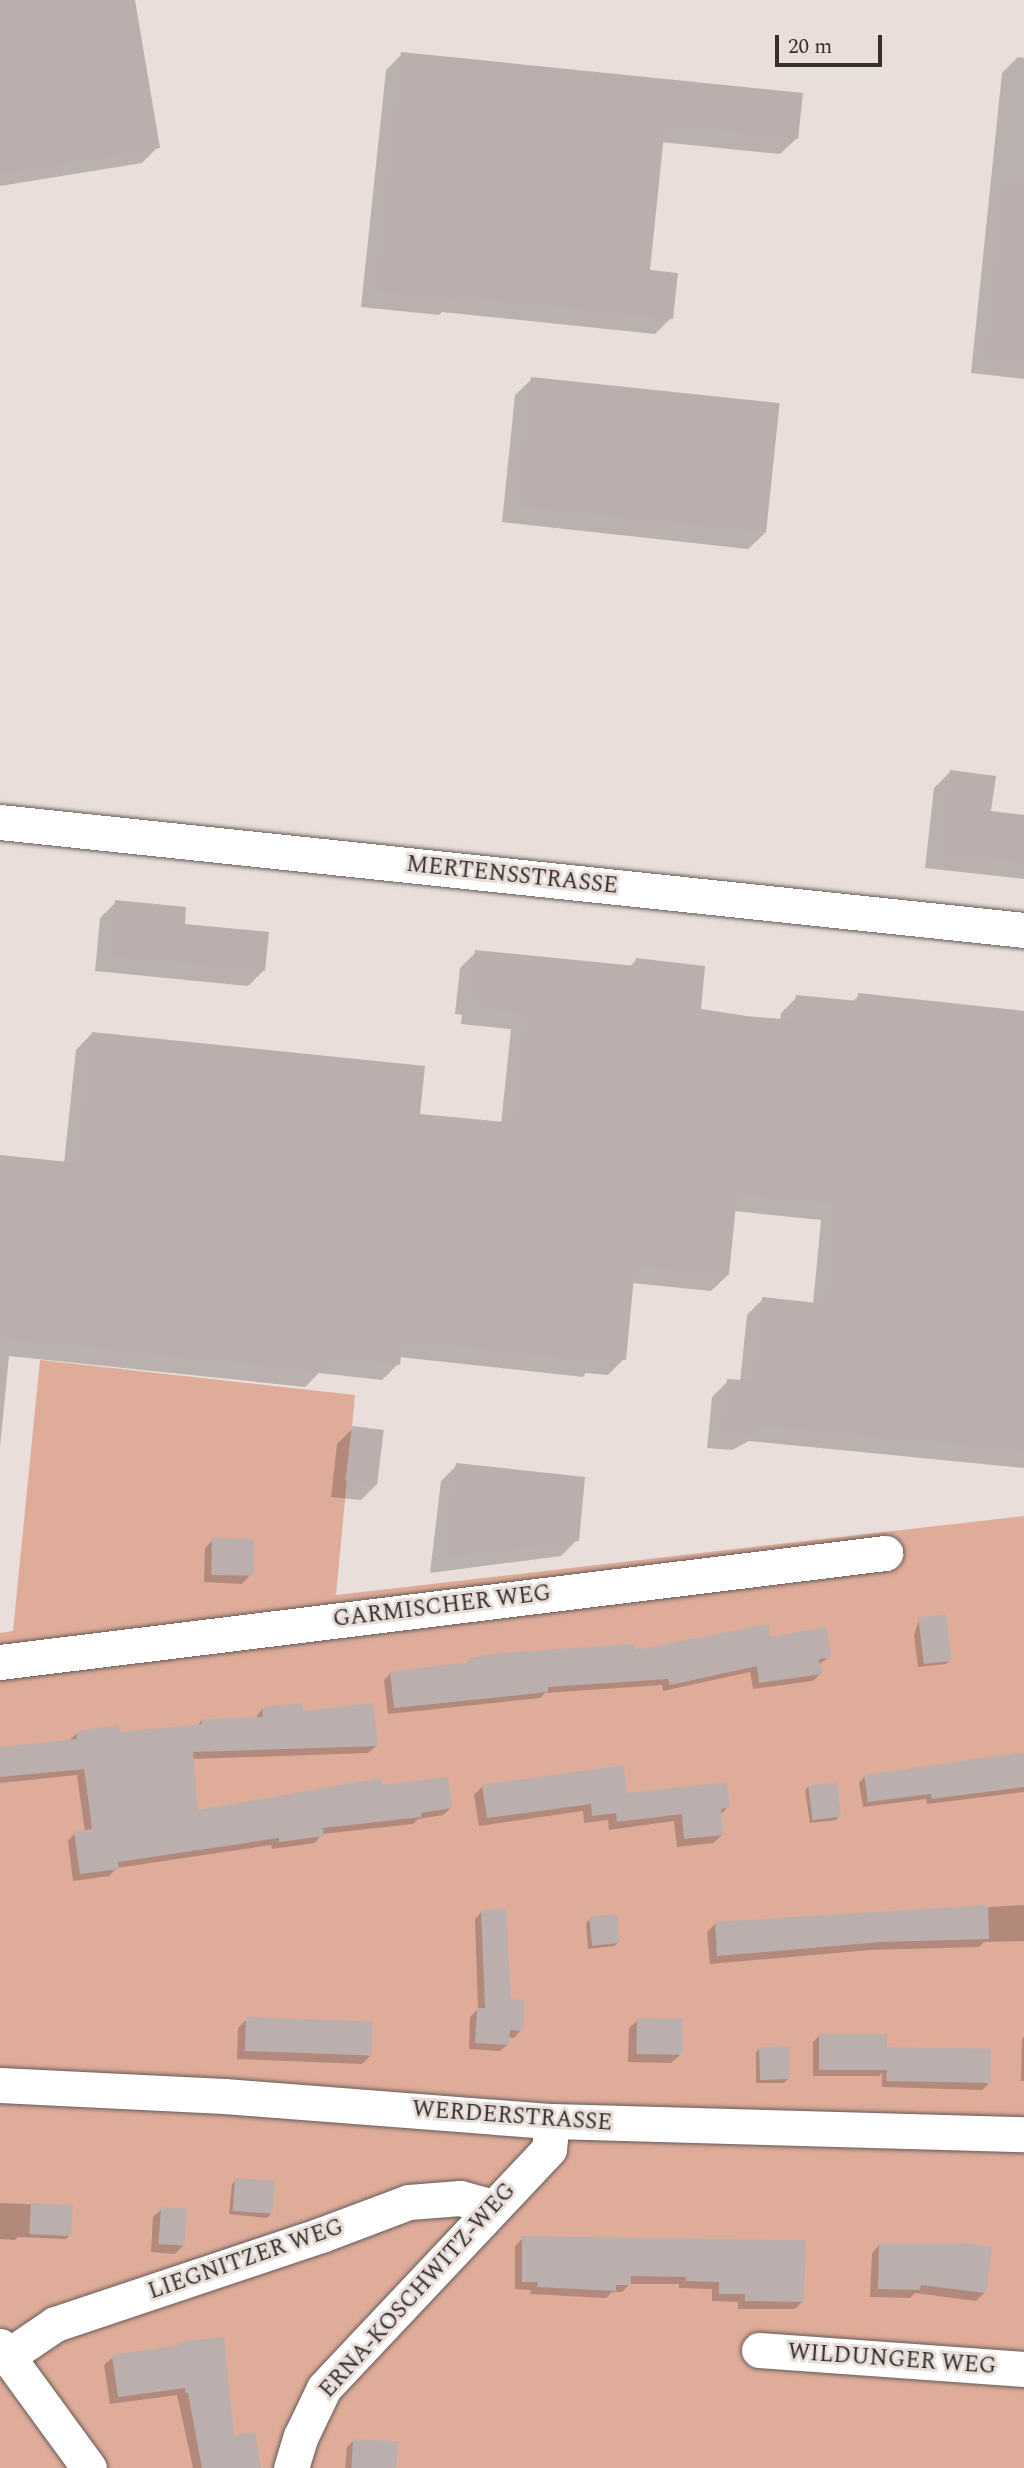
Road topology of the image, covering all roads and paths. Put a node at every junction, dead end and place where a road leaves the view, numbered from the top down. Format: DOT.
graph roads {
  1 [pos="0,822"];
  2 [pos="1024,930"];
  3 [pos="885,1553"];
  4 [pos="0,1662"];
  5 [pos="0,2085"];
  6 [pos="552,2122"];
  7 [pos="1024,2134"];
  8 [pos="493,2207"];
  9 [pos="760,2350"];
  10 [pos="5,2361"];
  11 [pos="1024,2369"];
  12 [pos="89,2468"];
  13 [pos="291,2468"];
  1 -- 2 [label="street, MERTENSSTRASSE"];
  3 -- 4 [label="street, GARMISCHER WEG"];
  5 -- 6 [label="street, WERDERSTRASSE"];
  6 -- 7 [label="street, WERDERSTRASSE"];
  6 -- 8 [label="street, ERNA-KOSCHWITZ-WEG"];
  8 -- 10 [label="street, LIEGNITZER WEG"];
  8 -- 13 [label="street, ERNA-KOSCHWITZ-WEG"];
  9 -- 11 [label="street, WILDUNGER WEG"];
  10 -- 12 [label="street"];
}
